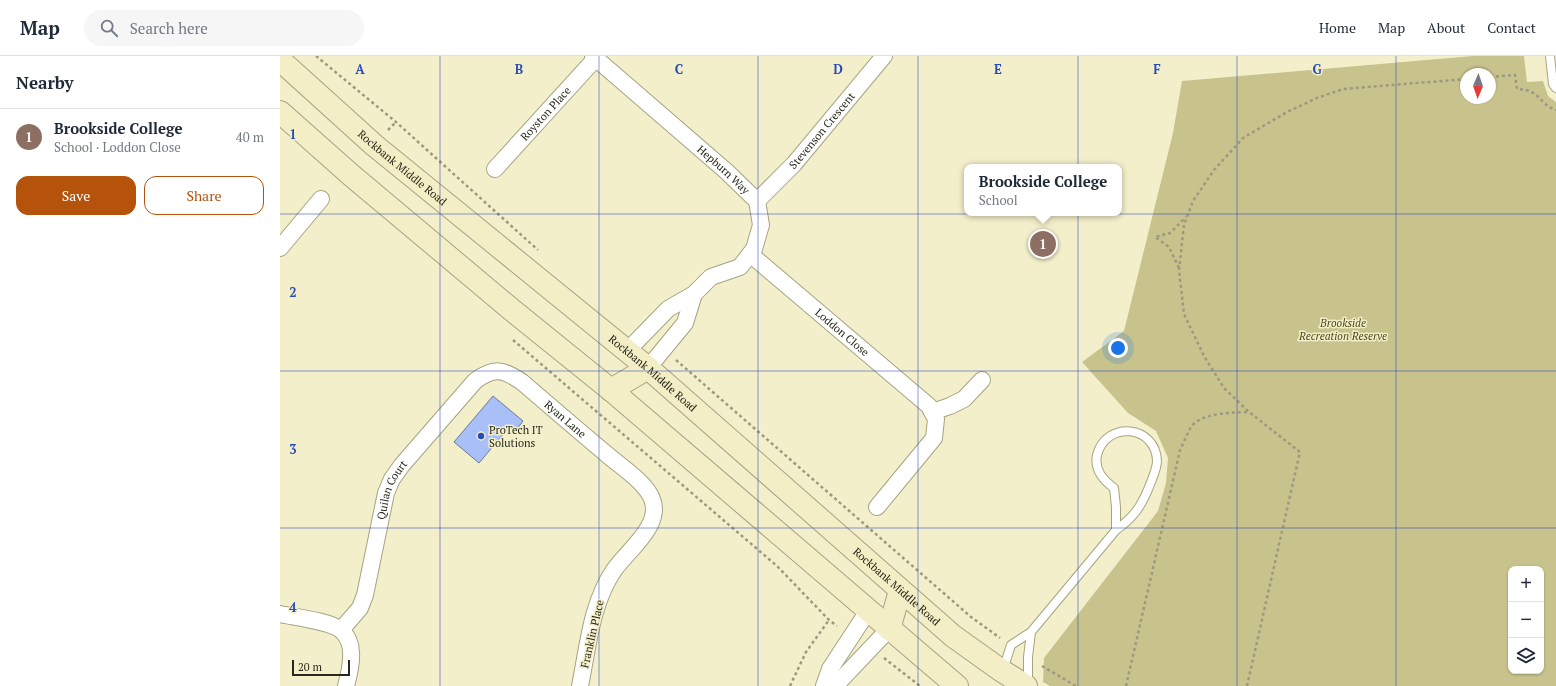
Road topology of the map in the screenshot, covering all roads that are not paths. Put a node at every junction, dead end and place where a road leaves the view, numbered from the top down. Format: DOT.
graph roads {
  1 [pos="884,56"];
  2 [pos="1550,56"];
  3 [pos="594,57"];
  4 [pos="280,60"];
  5 [pos="1556,88"];
  6 [pos="280,112"];
  7 [pos="495,169"];
  8 [pos="321,199"];
  9 [pos="757,201"];
  10 [pos="280,248"];
  11 [pos="750,254"];
  12 [pos="694,294"];
  13 [pos="627,351"];
  14 [pos="648,368"];
  15 [pos="485,374"];
  16 [pos="982,380"];
  17 [pos="611,390"];
  18 [pos="932,412"];
  19 [pos="640,483"];
  20 [pos="877,507"];
  21 [pos="1116,530"];
  22 [pos="900,591"];
  23 [pos="868,611"];
  24 [pos="280,614"];
  25 [pos="889,629"];
  26 [pos="341,630"];
  27 [pos="1031,632"];
  28 [pos="1001,679"];
  29 [pos="346,686"];
  30 [pos="580,686"];
  31 [pos="824,686"];
  32 [pos="835,686"];
  33 [pos="957,686"];
  34 [pos="1027,686"];
  1 -- 9 [label="street, Stevenson Crescent"];
  2 -- 5 [label="lane"];
  3 -- 7 [label="street, Royston Place"];
  3 -- 9 [label="street, Hepburn Way"];
  4 -- 13 [label="street, Rockbank Middle Road"];
  6 -- 17 [label="street"];
  8 -- 10 [label="street"];
  9 -- 11 [label="street, Hepburn Way"];
  11 -- 12 [label="street, Hepburn Way"];
  11 -- 18 [label="street, Loddon Close"];
  12 -- 13 [label="street, Hepburn Way"];
  12 -- 14 [label="street, Hepburn Way"];
  13 -- 14 [label="street, Rockbank Middle Road"];
  13 -- 17 [label="street"];
  14 -- 17 [label="street"];
  14 -- 22 [label="street, Rockbank Middle Road"];
  15 -- 19 [label="street, Ryan Lane"];
  15 -- 26 [label="street, Quilan Court"];
  16 -- 18 [label="street"];
  17 -- 23 [label="street"];
  18 -- 20 [label="street"];
  19 -- 30 [label="street, Franklin Place"];
  21 -- 21 [label="lane"];
  21 -- 27 [label="lane"];
  22 -- 23 [label="street"];
  22 -- 25 [label="street"];
  22 -- 28 [label="street, Rockbank Middle Road"];
  23 -- 25 [label="street"];
  23 -- 31 [label="street"];
  24 -- 26 [label="street"];
  25 -- 32 [label="street"];
  25 -- 33 [label="street"];
  26 -- 29 [label="street"];
  27 -- 28 [label="lane"];
  27 -- 34 [label="lane"];
  28 -- 34 [label="street, Rockbank Middle Road"];
}
